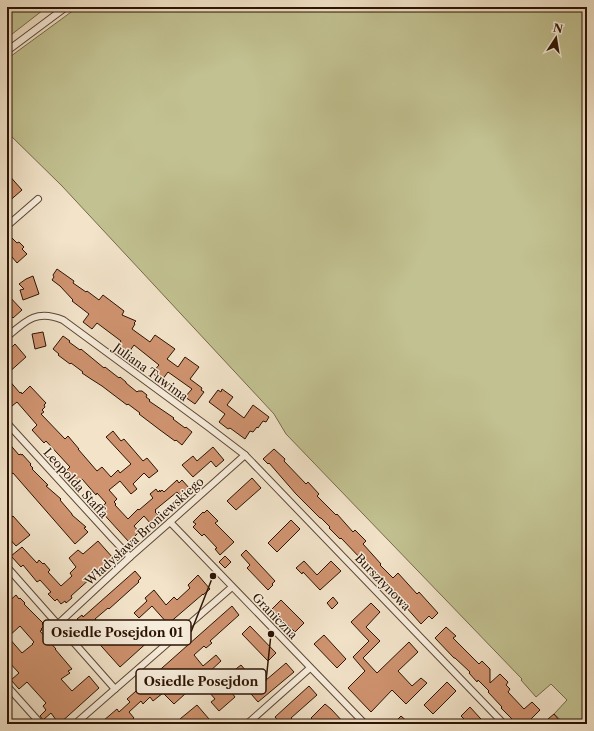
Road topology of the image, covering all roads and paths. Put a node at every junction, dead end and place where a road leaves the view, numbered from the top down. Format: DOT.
graph roads {
  1 [pos="66,7"];
  2 [pos="7,51"];
  3 [pos="38,199"];
  4 [pos="7,226"];
  5 [pos="7,337"];
  6 [pos="7,423"];
  7 [pos="245,455"];
  8 [pos="170,522"];
  9 [pos="130,557"];
  10 [pos="7,567"];
  11 [pos="232,587"];
  12 [pos="58,624"];
  13 [pos="310,668"];
  14 [pos="7,686"];
  15 [pos="114,689"];
  16 [pos="41,724"];
  17 [pos="76,724"];
  18 [pos="247,724"];
  19 [pos="365,724"];
  20 [pos="504,724"];
  1 -- 2 [label="street"];
  3 -- 4 [label="street"];
  5 -- 7 [label="street, Juliana Tuwima"];
  6 -- 9 [label="street, Leopolda Staffa"];
  7 -- 8 [label="street, Władysława Broniewskiego"];
  7 -- 20 [label="street, Bursztynowa"];
  8 -- 9 [label="street, Władysława Broniewskiego"];
  8 -- 11 [label="street, Graniczna"];
  9 -- 12 [label="street, Władysława Broniewskiego"];
  10 -- 12 [label="street"];
  11 -- 13 [label="street, Graniczna"];
  11 -- 15 [label="street"];
  12 -- 15 [label="street"];
  13 -- 18 [label="street"];
  13 -- 19 [label="street, Graniczna"];
  14 -- 16 [label="street"];
  15 -- 17 [label="street"];
}
